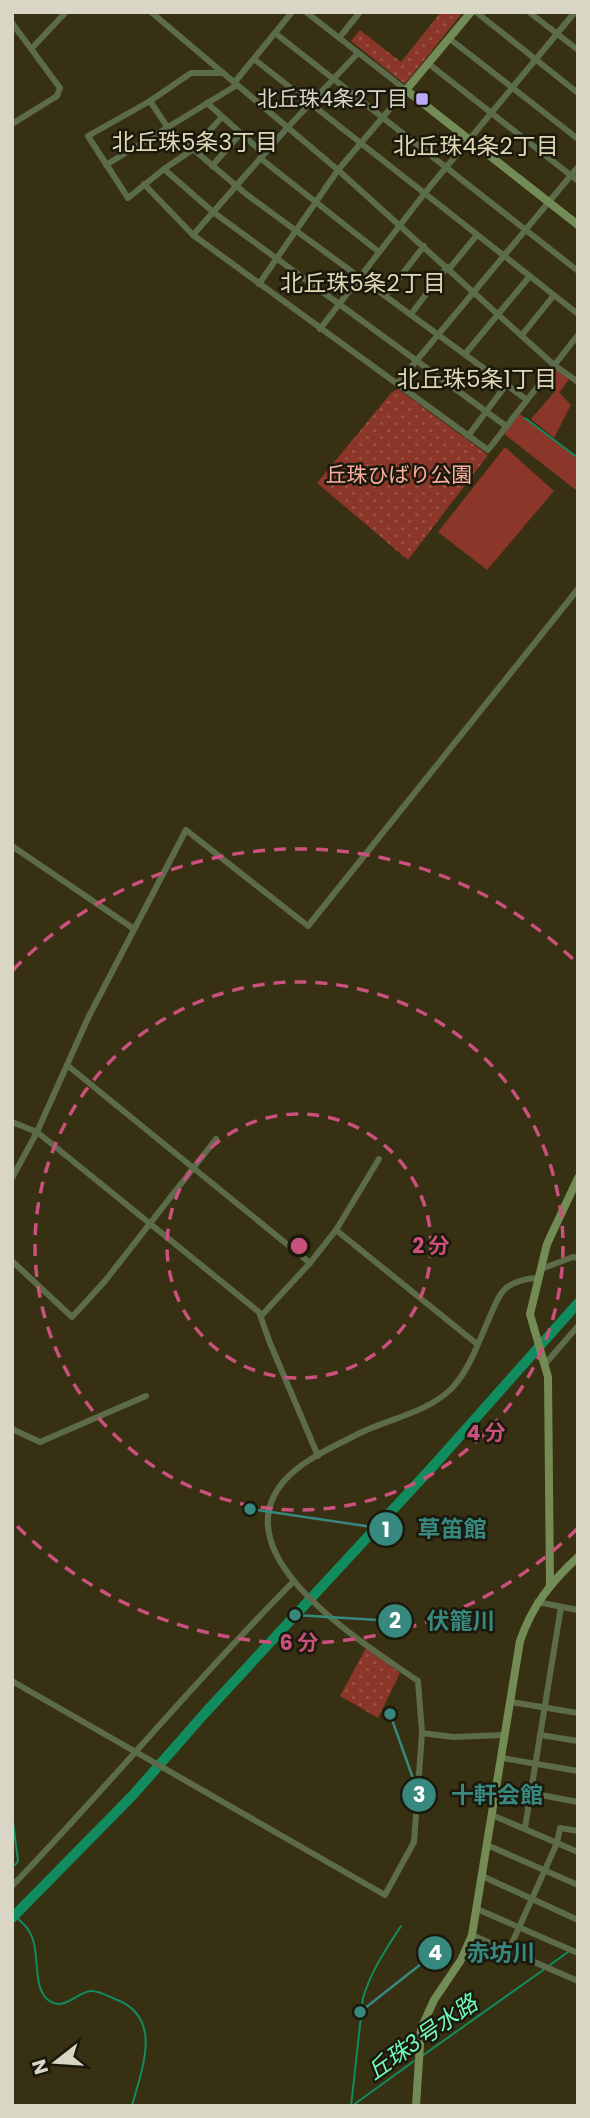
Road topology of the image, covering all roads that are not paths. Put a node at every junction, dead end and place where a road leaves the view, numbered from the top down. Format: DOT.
graph roads {
  1 [pos="66,12"];
  2 [pos="151,12"];
  3 [pos="292,12"];
  4 [pos="306,12"];
  5 [pos="360,12"];
  6 [pos="474,12"];
  7 [pos="529,12"];
  8 [pos="575,12"];
  9 [pos="12,23"];
  10 [pos="275,33"];
  11 [pos="556,34"];
  12 [pos="339,38"];
  13 [pos="450,39"];
  14 [pos="32,47"];
  15 [pos="578,50"];
  16 [pos="358,52"];
  17 [pos="254,59"];
  18 [pos="535,60"];
  19 [pos="429,64"];
  20 [pos="223,73"];
  21 [pos="333,79"];
  22 [pos="235,84"];
  23 [pos="513,88"];
  24 [pos="407,90"];
  25 [pos="578,93"];
  26 [pos="149,101"];
  27 [pos="207,103"];
  28 [pos="310,104"];
  29 [pos="491,113"];
  30 [pos="222,117"];
  31 [pos="382,118"];
  32 [pos="12,124"];
  33 [pos="288,127"];
  34 [pos="167,128"];
  35 [pos="241,133"];
  36 [pos="578,139"];
  37 [pos="469,140"];
  38 [pos="360,144"];
  39 [pos="192,150"];
  40 [pos="262,156"];
  41 [pos="106,165"];
  42 [pos="212,166"];
  43 [pos="578,167"];
  44 [pos="446,168"];
  45 [pos="164,169"];
  46 [pos="338,170"];
  47 [pos="571,175"];
  48 [pos="578,181"];
  49 [pos="144,184"];
  50 [pos="236,186"];
  51 [pos="424,194"];
  52 [pos="316,201"];
  53 [pos="548,202"];
  54 [pos="213,212"];
  55 [pos="399,225"];
  56 [pos="578,225"];
  57 [pos="526,229"];
  58 [pos="295,230"];
  59 [pos="193,235"];
  60 [pos="477,235"];
  61 [pos="424,246"];
  62 [pos="379,252"];
  63 [pos="503,256"];
  64 [pos="277,257"];
  65 [pos="448,268"];
  66 [pos="578,271"];
  67 [pos="530,276"];
  68 [pos="360,277"];
  69 [pos="258,284"];
  70 [pos="474,291"];
  71 [pos="554,295"];
  72 [pos="385,296"];
  73 [pos="339,303"];
  74 [pos="498,313"];
  75 [pos="411,314"];
  76 [pos="578,314"];
  77 [pos="320,329"];
  78 [pos="438,334"];
  79 [pos="522,335"];
  80 [pos="578,335"];
  81 [pos="465,354"];
  82 [pos="417,360"];
  83 [pos="554,365"];
  84 [pos="578,382"];
  85 [pos="397,384"];
  86 [pos="506,385"];
  87 [pos="527,400"];
  88 [pos="487,412"];
  89 [pos="506,426"];
  90 [pos="468,436"];
  91 [pos="578,589"];
  92 [pos="12,846"];
  93 [pos="134,929"];
  94 [pos="67,1065"];
  95 [pos="12,1122"];
  96 [pos="37,1132"];
  97 [pos="216,1139"];
  98 [pos="379,1159"];
  99 [pos="194,1167"];
  100 [pos="12,1178"];
  101 [pos="578,1178"];
  102 [pos="149,1224"];
  103 [pos="336,1230"];
  104 [pos="578,1258"];
  105 [pos="12,1261"];
  106 [pos="310,1263"];
  107 [pos="539,1274"];
  108 [pos="262,1315"];
  109 [pos="578,1326"];
  110 [pos="477,1344"];
  111 [pos="544,1362"];
  112 [pos="146,1396"];
  113 [pos="12,1429"];
  114 [pos="318,1456"];
  115 [pos="578,1557"];
  116 [pos="297,1583"];
  117 [pos="550,1585"];
  118 [pos="537,1602"];
  119 [pos="561,1606"];
  120 [pos="578,1610"];
  121 [pos="12,1681"];
  122 [pos="511,1702"];
  123 [pos="544,1707"];
  124 [pos="578,1713"];
  125 [pos="422,1733"];
  126 [pos="505,1735"];
  127 [pos="540,1735"];
  128 [pos="578,1741"];
  129 [pos="139,1754"];
  130 [pos="502,1758"];
  131 [pos="535,1764"];
  132 [pos="578,1771"];
  133 [pos="530,1793"];
  134 [pos="578,1802"];
  135 [pos="492,1815"];
  136 [pos="525,1828"];
  137 [pos="578,1831"];
  138 [pos="557,1843"];
  139 [pos="487,1845"];
  140 [pos="578,1852"];
  141 [pos="545,1870"];
  142 [pos="482,1876"];
  143 [pos="578,1885"];
  144 [pos="12,1886"];
  145 [pos="532,1899"];
  146 [pos="478,1909"];
  147 [pos="578,1920"];
  148 [pos="520,1927"];
  149 [pos="472,1935"];
  150 [pos="573,1951"];
  151 [pos="508,1952"];
  152 [pos="578,1981"];
  153 [pos="416,2106"];
  1 -- 14 [label="street"];
  2 -- 20 [label="street"];
  3 -- 10 [label="street"];
  4 -- 12 [label="street"];
  5 -- 12 [label="street"];
  6 -- 13 [label="street"];
  6 -- 18 [label="street"];
  7 -- 11 [label="street"];
  8 -- 11 [label="street"];
  9 -- 14 [label="street"];
  10 -- 17 [label="street"];
  10 -- 21 [label="street"];
  11 -- 15 [label="street"];
  11 -- 18 [label="street"];
  12 -- 16 [label="street"];
  13 -- 19 [label="street"];
  13 -- 23 [label="street"];
  14 -- 32 [label="street"];
  16 -- 21 [label="street"];
  16 -- 24 [label="street"];
  17 -- 22 [label="street"];
  17 -- 28 [label="street"];
  18 -- 23 [label="street"];
  18 -- 25 [label="street"];
  19 -- 24 [label="street"];
  19 -- 29 [label="street"];
  20 -- 22 [label="street"];
  20 -- 26 [label="street"];
  21 -- 28 [label="street"];
  21 -- 31 [label="street"];
  22 -- 27 [label="street"];
  22 -- 33 [label="street"];
  23 -- 29 [label="street"];
  23 -- 36 [label="street"];
  24 -- 31 [label="street"];
  24 -- 37 [label="street"];
  26 -- 34 [label="street"];
  26 -- 41 [label="street"];
  27 -- 30 [label="street"];
  27 -- 34 [label="street"];
  28 -- 33 [label="street"];
  28 -- 38 [label="street"];
  29 -- 37 [label="street"];
  29 -- 47 [label="street"];
  30 -- 35 [label="street"];
  30 -- 39 [label="street"];
  31 -- 38 [label="street"];
  31 -- 44 [label="street"];
  33 -- 40 [label="street"];
  33 -- 46 [label="street"];
  34 -- 39 [label="street"];
  34 -- 41 [label="street"];
  35 -- 40 [label="street"];
  35 -- 42 [label="street"];
  37 -- 44 [label="street"];
  37 -- 53 [label="street"];
  38 -- 46 [label="street"];
  38 -- 51 [label="street"];
  39 -- 42 [label="street"];
  39 -- 45 [label="street"];
  40 -- 50 [label="street"];
  40 -- 52 [label="street"];
  41 -- 49 [label="street"];
  42 -- 50 [label="street"];
  43 -- 47 [label="street"];
  44 -- 51 [label="street"];
  44 -- 57 [label="street"];
  45 -- 49 [label="street"];
  45 -- 54 [label="street"];
  46 -- 52 [label="street"];
  46 -- 55 [label="street"];
  47 -- 48 [label="street"];
  47 -- 53 [label="street"];
  49 -- 59 [label="street"];
  50 -- 54 [label="street"];
  50 -- 58 [label="street"];
  51 -- 55 [label="street"];
  51 -- 60 [label="street"];
  52 -- 58 [label="street"];
  52 -- 62 [label="street"];
  53 -- 56 [label="street"];
  53 -- 57 [label="street"];
  54 -- 59 [label="street"];
  54 -- 64 [label="street"];
  55 -- 61 [label="street"];
  55 -- 62 [label="street"];
  57 -- 63 [label="street"];
  57 -- 66 [label="street"];
  58 -- 64 [label="street"];
  58 -- 68 [label="street"];
  59 -- 69 [label="street"];
  60 -- 63 [label="street"];
  60 -- 65 [label="street"];
  61 -- 65 [label="street"];
  61 -- 72 [label="street"];
  62 -- 68 [label="street"];
  63 -- 67 [label="street"];
  63 -- 70 [label="street"];
  64 -- 69 [label="street"];
  64 -- 73 [label="street"];
  65 -- 70 [label="street"];
  65 -- 75 [label="street"];
  67 -- 71 [label="street"];
  67 -- 74 [label="street"];
  68 -- 72 [label="street"];
  68 -- 73 [label="street"];
  69 -- 77 [label="street"];
  70 -- 74 [label="street"];
  70 -- 78 [label="street"];
  71 -- 76 [label="street"];
  71 -- 79 [label="street"];
  72 -- 75 [label="street"];
  73 -- 77 [label="street"];
  73 -- 82 [label="street"];
  74 -- 79 [label="street"];
  74 -- 81 [label="street"];
  75 -- 78 [label="street"];
  77 -- 85 [label="street"];
  78 -- 81 [label="street"];
  78 -- 82 [label="street"];
  79 -- 83 [label="street"];
  80 -- 83 [label="street"];
  81 -- 86 [label="street"];
  82 -- 85 [label="street"];
  82 -- 88 [label="street"];
  83 -- 84 [label="street"];
  83 -- 87 [label="street"];
  85 -- 90 [label="street"];
  86 -- 87 [label="street"];
  86 -- 88 [label="street"];
  87 -- 89 [label="street"];
  88 -- 89 [label="street"];
  88 -- 90 [label="street"];
  89 -- 90 [label="street"];
  91 -- 93 [label="street"];
  92 -- 93 [label="street"];
  93 -- 94 [label="street"];
  94 -- 96 [label="street"];
  94 -- 99 [label="street"];
  95 -- 96 [label="street"];
  96 -- 100 [label="street"];
  96 -- 102 [label="street"];
  97 -- 99 [label="street"];
  98 -- 103 [label="street"];
  99 -- 102 [label="street"];
  99 -- 106 [label="street"];
  101 -- 107 [label="street"];
  102 -- 105 [label="street"];
  102 -- 108 [label="street"];
  103 -- 106 [label="street"];
  103 -- 110 [label="street"];
  104 -- 107 [label="street"];
  106 -- 108 [label="street"];
  107 -- 110 [label="street"];
  107 -- 111 [label="street"];
  108 -- 114 [label="street"];
  109 -- 111 [label="street"];
  110 -- 114 [label="street"];
  111 -- 117 [label="street"];
  112 -- 113 [label="street"];
  114 -- 116 [label="street"];
  115 -- 117 [label="street"];
  116 -- 125 [label="street"];
  116 -- 129 [label="street"];
  117 -- 118 [label="street"];
  118 -- 119 [label="street"];
  118 -- 122 [label="street"];
  119 -- 120 [label="street"];
  119 -- 123 [label="street"];
  121 -- 129 [label="street"];
  122 -- 123 [label="street"];
  122 -- 126 [label="street"];
  123 -- 124 [label="street"];
  123 -- 127 [label="street"];
  125 -- 126 [label="street"];
  125 -- 129 [label="street"];
  126 -- 130 [label="street"];
  127 -- 128 [label="street"];
  127 -- 131 [label="street"];
  129 -- 144 [label="street"];
  130 -- 131 [label="street"];
  130 -- 135 [label="street"];
  131 -- 132 [label="street"];
  131 -- 133 [label="street"];
  133 -- 134 [label="street"];
  133 -- 136 [label="street"];
  135 -- 136 [label="street"];
  135 -- 139 [label="street"];
  136 -- 138 [label="street"];
  137 -- 138 [label="street"];
  138 -- 140 [label="street"];
  138 -- 141 [label="street"];
  139 -- 141 [label="street"];
  139 -- 142 [label="street"];
  141 -- 143 [label="street"];
  141 -- 145 [label="street"];
  142 -- 145 [label="street"];
  142 -- 146 [label="street"];
  145 -- 147 [label="street"];
  145 -- 148 [label="street"];
  146 -- 148 [label="street"];
  146 -- 149 [label="street"];
  148 -- 150 [label="street"];
  148 -- 151 [label="street"];
  149 -- 151 [label="street"];
  149 -- 153 [label="street"];
  151 -- 152 [label="street"];
}
